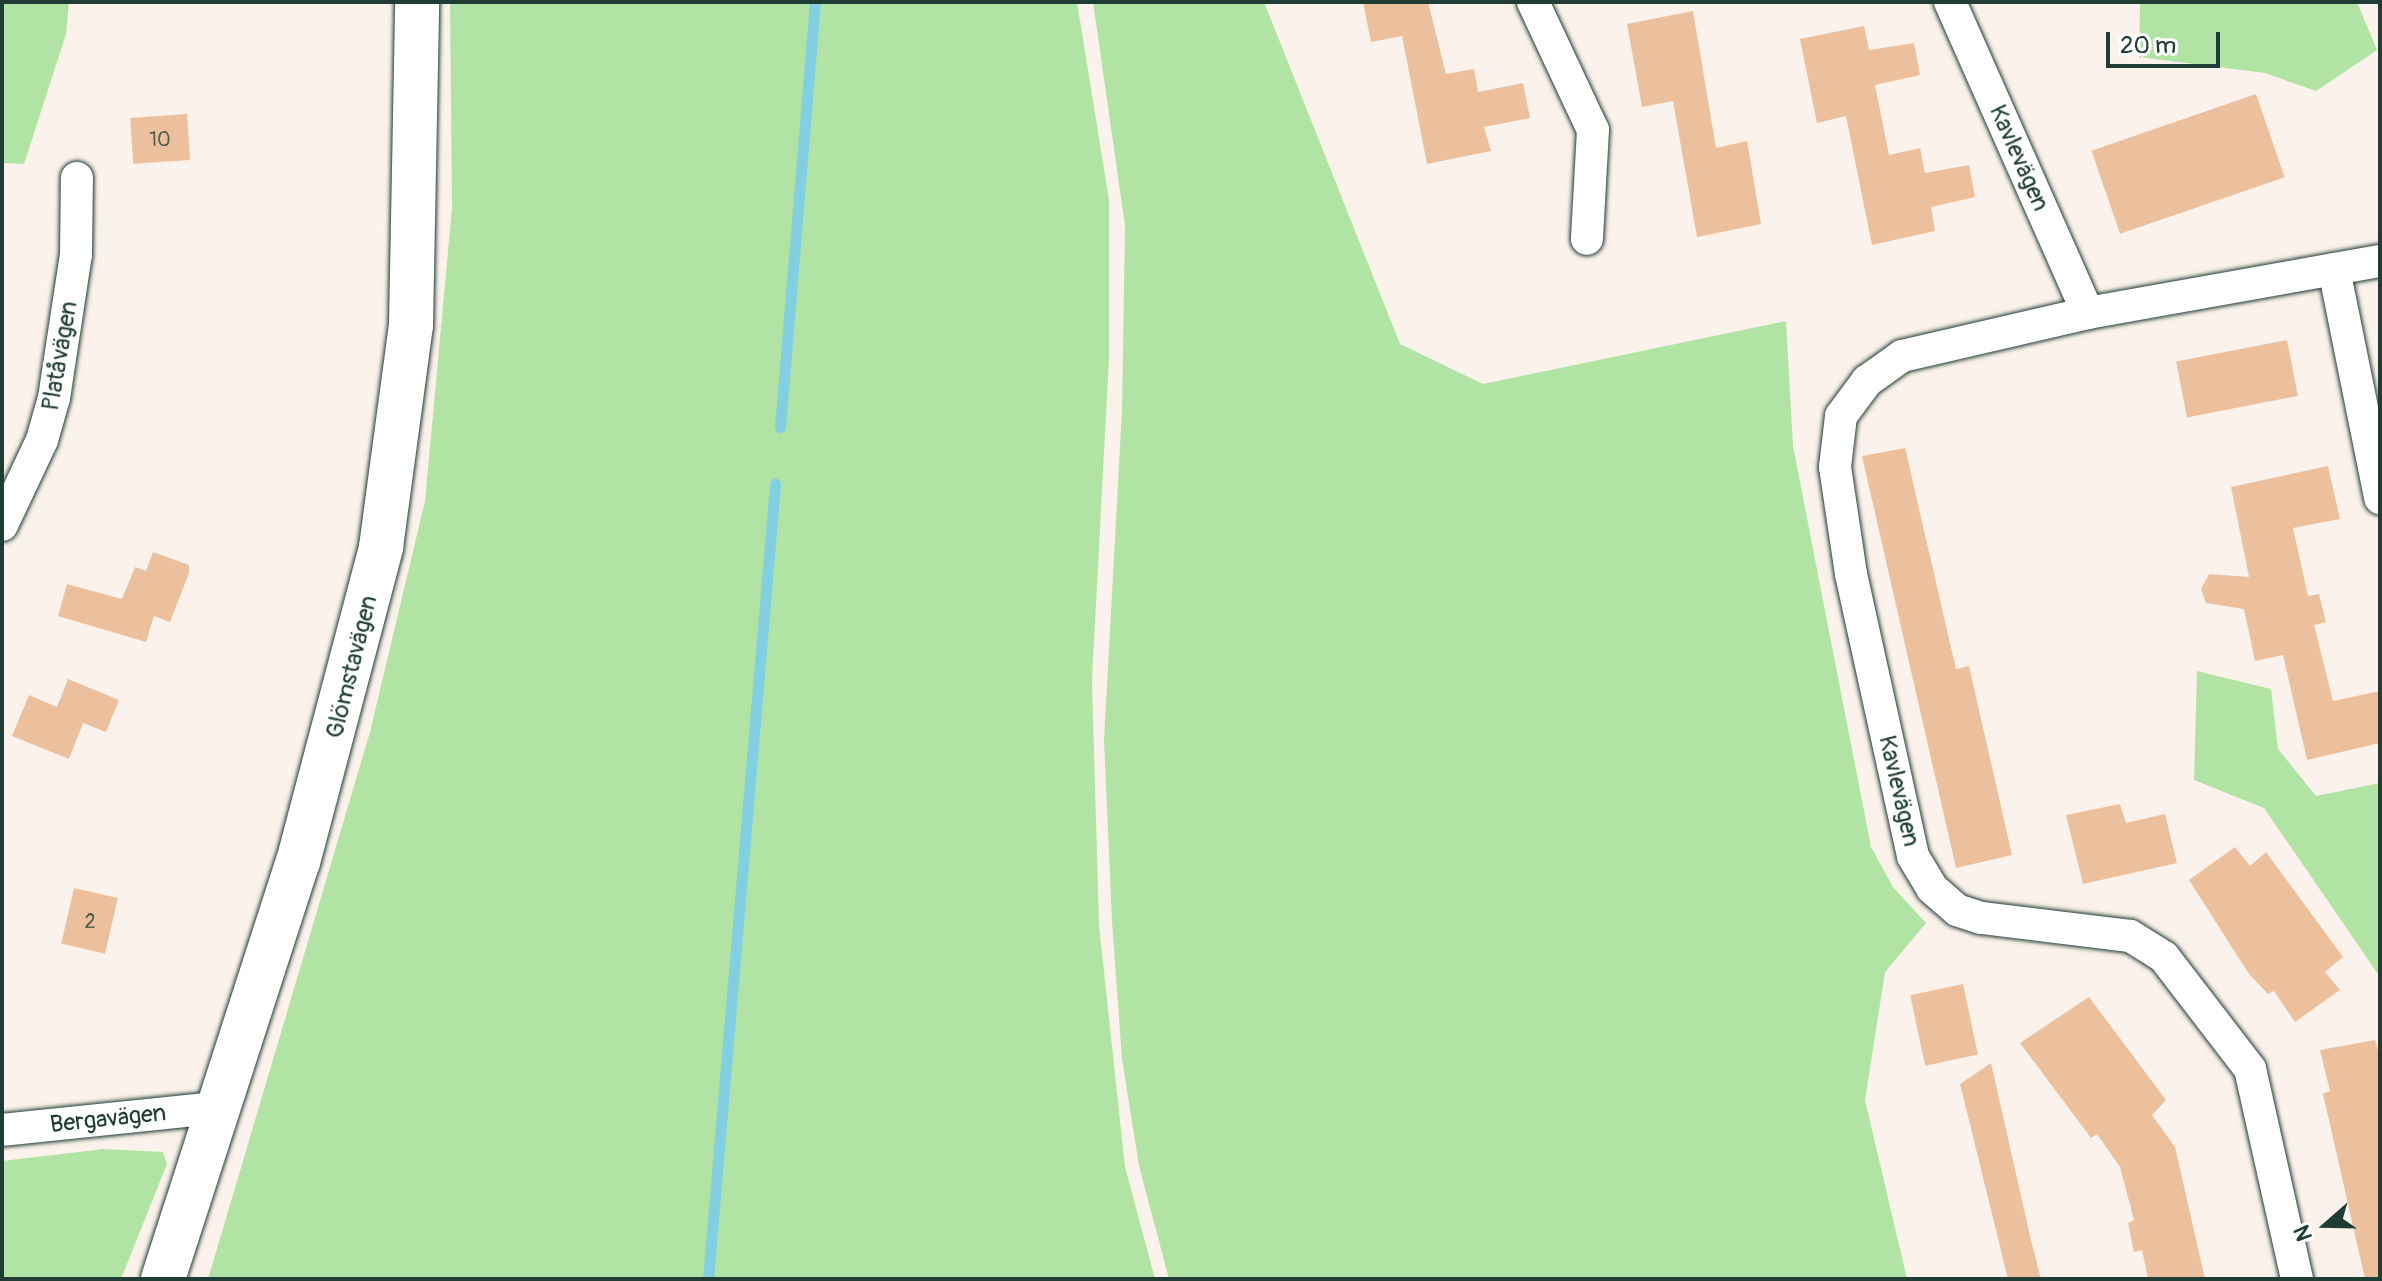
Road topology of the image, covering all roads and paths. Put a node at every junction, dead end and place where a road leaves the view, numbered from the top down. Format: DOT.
graph roads {
  1 [pos="1533,2"];
  2 [pos="1950,2"];
  3 [pos="416,12"];
  4 [pos="77,178"];
  5 [pos="1587,239"];
  6 [pos="2380,261"];
  7 [pos="2334,269"];
  8 [pos="2088,313"];
  9 [pos="2380,498"];
  10 [pos="2,525"];
  11 [pos="215,1108"];
  12 [pos="2,1130"];
  13 [pos="163,1279"];
  14 [pos="2297,1279"];
  1 -- 5 [label="street"];
  2 -- 8 [label="street, Kavlevägen"];
  3 -- 11 [label="main road, Glömstavägen"];
  4 -- 10 [label="street, Platåvägen"];
  6 -- 7 [label="street, Kavlevägen"];
  7 -- 8 [label="street, Kavlevägen"];
  7 -- 9 [label="street"];
  8 -- 14 [label="street, Kavlevägen"];
  11 -- 12 [label="street, Bergavägen"];
  11 -- 13 [label="main road, Glömstavägen"];
}
